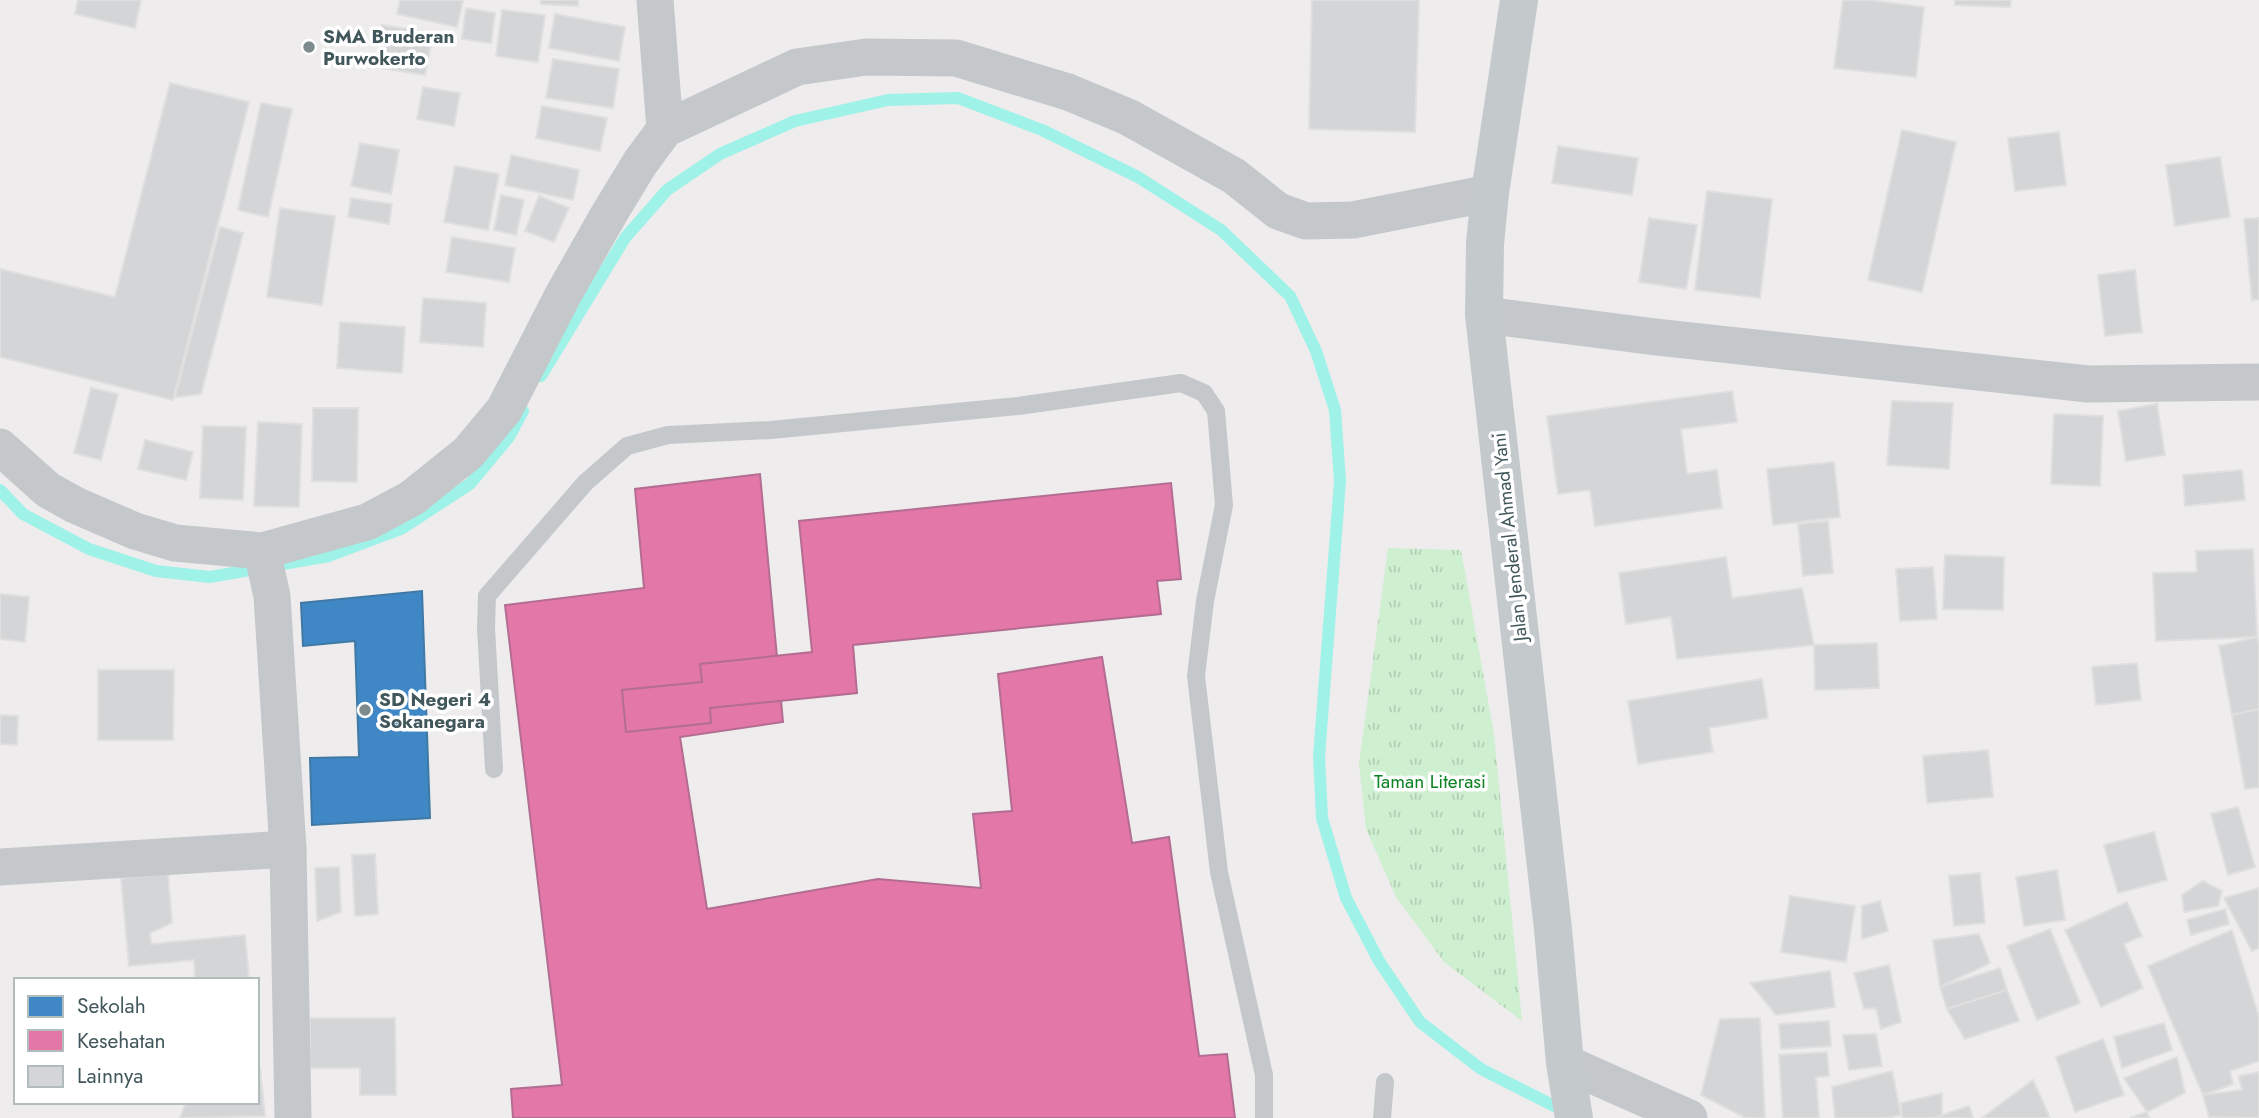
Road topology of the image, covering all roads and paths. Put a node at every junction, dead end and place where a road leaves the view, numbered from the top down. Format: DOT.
graph roads {
  1 [pos="655,0"];
  2 [pos="1519,0"];
  3 [pos="665,129"];
  4 [pos="1490,194"];
  5 [pos="1484,315"];
  6 [pos="2259,383"];
  7 [pos="0,447"];
  8 [pos="266,571"];
  9 [pos="494,769"];
  10 [pos="288,849"];
  11 [pos="0,867"];
  12 [pos="1566,1069"];
  13 [pos="1385,1082"];
  14 [pos="293,1118"];
  15 [pos="1264,1118"];
  16 [pos="1382,1118"];
  17 [pos="1574,1118"];
  18 [pos="1689,1118"];
  1 -- 3 [label="street"];
  2 -- 4 [label="main road, Jalan Jenderal Ahmad Yani"];
  3 -- 4 [label="street"];
  3 -- 8 [label="street"];
  4 -- 5 [label="main road, Jalan Jenderal Ahmad Yani"];
  5 -- 6 [label="street"];
  5 -- 12 [label="main road, Jalan Jenderal Ahmad Yani"];
  7 -- 8 [label="street"];
  8 -- 10 [label="street"];
  9 -- 15 [label="lane"];
  10 -- 11 [label="street"];
  10 -- 14 [label="street"];
  12 -- 17 [label="main road, Jalan Jenderal Ahmad Yani"];
  12 -- 18 [label="street"];
  13 -- 16 [label="lane"];
}
